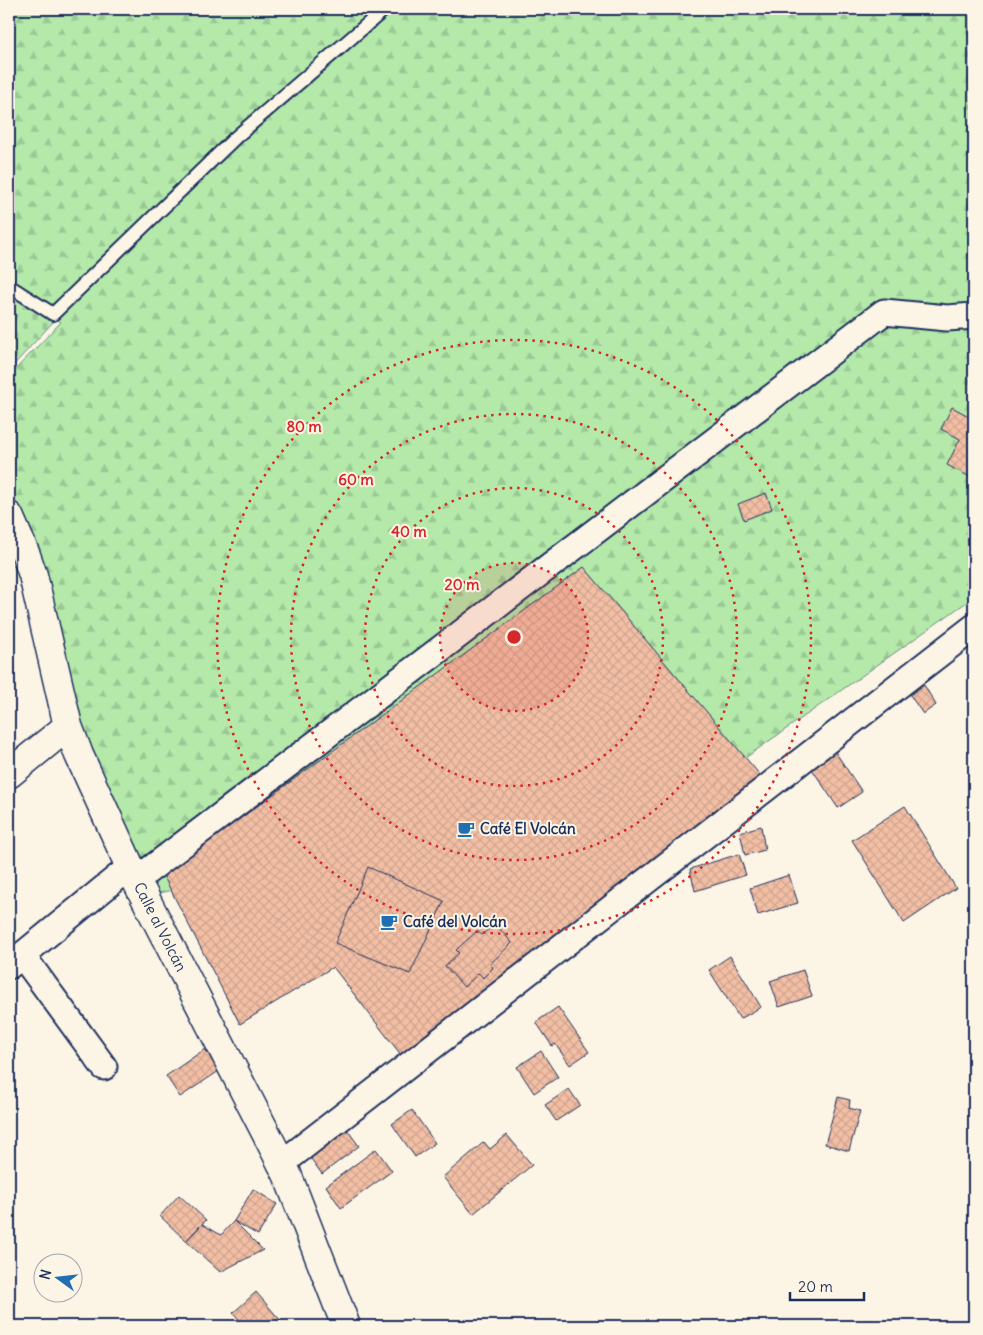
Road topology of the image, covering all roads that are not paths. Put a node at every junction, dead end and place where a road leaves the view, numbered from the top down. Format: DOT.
graph roads {
  1 [pos="385,9"];
  2 [pos="9,286"];
  3 [pos="974,316"];
  4 [pos="9,516"];
  5 [pos="974,628"];
  6 [pos="68,726"];
  7 [pos="9,774"];
  8 [pos="133,873"];
  9 [pos="16,960"];
  10 [pos="104,1066"];
  11 [pos="281,1164"];
  12 [pos="339,1322"];
  1 -- 2 [label="lane"];
  3 -- 8 [label="street"];
  4 -- 6 [label="street, Calle al Volcán"];
  5 -- 11 [label="street"];
  6 -- 7 [label="street"];
  6 -- 8 [label="street, Calle al Volcán"];
  8 -- 9 [label="street"];
  8 -- 11 [label="street, Calle al Volcán"];
  9 -- 10 [label="street"];
  11 -- 12 [label="street, Calle al Volcán"];
}
